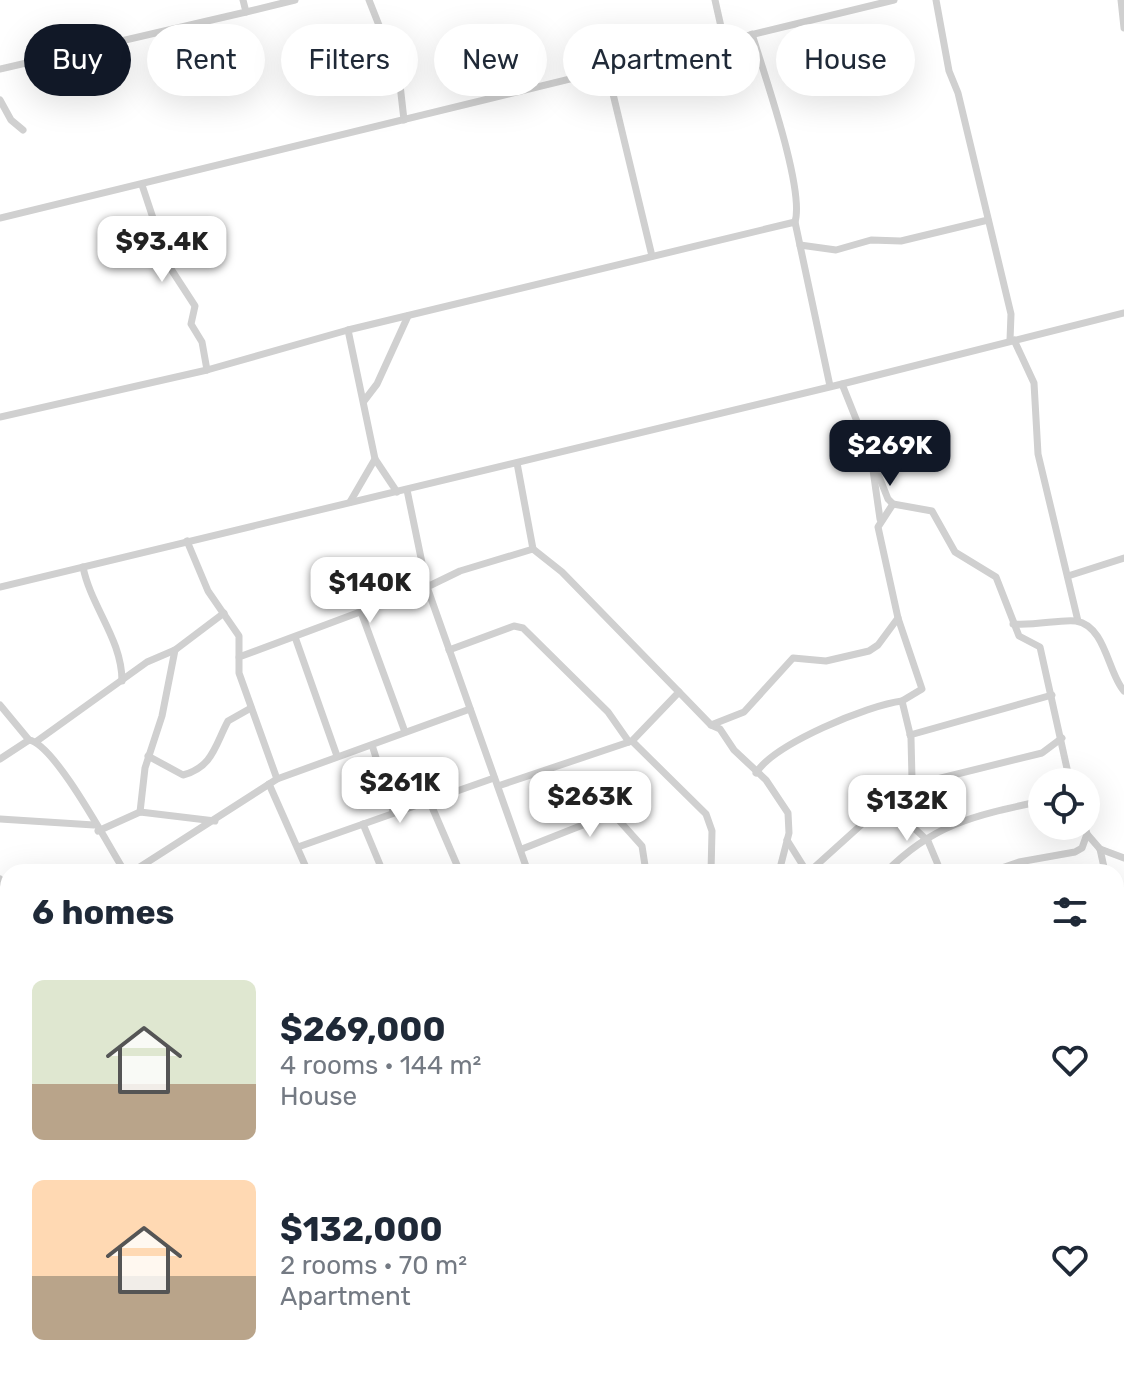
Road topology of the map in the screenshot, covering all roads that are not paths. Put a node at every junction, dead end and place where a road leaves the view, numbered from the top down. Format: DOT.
graph roads {
  1 [pos="243,0"];
  2 [pos="295,0"];
  3 [pos="369,0"];
  4 [pos="715,0"];
  5 [pos="894,0"];
  6 [pos="936,0"];
  7 [pos="1121,0"];
  8 [pos="246,12"];
  9 [pos="720,24"];
  10 [pos="1124,28"];
  11 [pos="760,32"];
  12 [pos="760,62"];
  13 [pos="0,69"];
  14 [pos="563,80"];
  15 [pos="613,96"];
  16 [pos="0,100"];
  17 [pos="404,120"];
  18 [pos="23,130"];
  19 [pos="142,185"];
  20 [pos="0,218"];
  21 [pos="988,220"];
  22 [pos="795,222"];
  23 [pos="800,245"];
  24 [pos="652,256"];
  25 [pos="1124,313"];
  26 [pos="408,316"];
  27 [pos="348,330"];
  28 [pos="1012,340"];
  29 [pos="207,370"];
  30 [pos="842,384"];
  31 [pos="830,386"];
  32 [pos="364,401"];
  33 [pos="0,417"];
  34 [pos="872,458"];
  35 [pos="375,459"];
  36 [pos="517,463"];
  37 [pos="407,490"];
  38 [pos="397,492"];
  39 [pos="350,502"];
  40 [pos="893,504"];
  41 [pos="880,519"];
  42 [pos="187,541"];
  43 [pos="533,549"];
  44 [pos="1124,558"];
  45 [pos="83,567"];
  46 [pos="1068,576"];
  47 [pos="0,587"];
  48 [pos="427,587"];
  49 [pos="361,612"];
  50 [pos="224,613"];
  51 [pos="898,618"];
  52 [pos="1078,621"];
  53 [pos="1013,624"];
  54 [pos="295,637"];
  55 [pos="241,644"];
  56 [pos="254,649"];
  57 [pos="175,650"];
  58 [pos="449,650"];
  59 [pos="239,657"];
  60 [pos="122,662"];
  61 [pos="138,669"];
  62 [pos="122,681"];
  63 [pos="1124,691"];
  64 [pos="679,692"];
  65 [pos="1052,695"];
  66 [pos="902,701"];
  67 [pos="0,705"];
  68 [pos="251,708"];
  69 [pos="470,709"];
  70 [pos="711,725"];
  71 [pos="405,732"];
  72 [pos="910,735"];
  73 [pos="1062,738"];
  74 [pos="33,741"];
  75 [pos="631,742"];
  76 [pos="372,745"];
  77 [pos="148,756"];
  78 [pos="337,756"];
  79 [pos="0,759"];
  80 [pos="1067,768"];
  81 [pos="756,773"];
  82 [pos="277,779"];
  83 [pos="912,779"];
  84 [pos="496,782"];
  85 [pos="269,784"];
  86 [pos="429,800"];
  87 [pos="887,803"];
  88 [pos="1028,804"];
  89 [pos="393,811"];
  90 [pos="140,812"];
  91 [pos="0,819"];
  92 [pos="215,821"];
  93 [pos="363,824"];
  94 [pos="96,828"];
  95 [pos="923,837"];
  96 [pos="787,840"];
  97 [pos="1084,840"];
  98 [pos="1093,840"];
  99 [pos="298,847"];
  100 [pos="522,849"];
  101 [pos="1100,849"];
  102 [pos="1124,858"];
  103 [pos="120,864"];
  104 [pos="145,864"];
  105 [pos="305,864"];
  106 [pos="380,864"];
  107 [pos="457,864"];
  108 [pos="526,864"];
  109 [pos="645,864"];
  110 [pos="711,864"];
  111 [pos="781,864"];
  112 [pos="803,864"];
  113 [pos="817,864"];
  114 [pos="894,864"];
  115 [pos="938,864"];
  116 [pos="1013,864"];
  117 [pos="1103,864"];
  1 -- 8 [label="street"];
  2 -- 8 [label="street"];
  3 -- 17 [label="street"];
  4 -- 9 [label="street"];
  5 -- 11 [label="street"];
  6 -- 21 [label="street"];
  7 -- 10 [label="street"];
  8 -- 13 [label="street"];
  12 -- 22 [label="street"];
  14 -- 17 [label="street"];
  15 -- 24 [label="street"];
  16 -- 18 [label="street"];
  17 -- 19 [label="street"];
  19 -- 20 [label="street"];
  19 -- 29 [label="street"];
  21 -- 23 [label="street"];
  21 -- 28 [label="street"];
  22 -- 23 [label="street"];
  22 -- 24 [label="street"];
  23 -- 31 [label="street"];
  24 -- 26 [label="street"];
  25 -- 28 [label="street"];
  26 -- 27 [label="street"];
  26 -- 32 [label="street"];
  27 -- 29 [label="street"];
  27 -- 32 [label="street"];
  28 -- 30 [label="street"];
  28 -- 46 [label="street"];
  29 -- 33 [label="street"];
  30 -- 31 [label="street"];
  30 -- 34 [label="street"];
  31 -- 36 [label="street"];
  32 -- 35 [label="street"];
  34 -- 40 [label="street"];
  34 -- 41 [label="street"];
  35 -- 38 [label="street"];
  35 -- 39 [label="street"];
  36 -- 37 [label="street"];
  36 -- 43 [label="street"];
  37 -- 38 [label="street"];
  37 -- 48 [label="street"];
  38 -- 39 [label="street"];
  39 -- 42 [label="street"];
  40 -- 41 [label="street"];
  40 -- 53 [label="street"];
  41 -- 51 [label="street"];
  42 -- 45 [label="street"];
  42 -- 50 [label="street"];
  43 -- 48 [label="street"];
  43 -- 64 [label="street"];
  44 -- 46 [label="street"];
  45 -- 47 [label="street"];
  45 -- 60 [label="street"];
  46 -- 52 [label="street"];
  48 -- 49 [label="street"];
  48 -- 58 [label="street"];
  49 -- 54 [label="street"];
  49 -- 71 [label="street"];
  50 -- 55 [label="street"];
  50 -- 57 [label="street"];
  51 -- 66 [label="street"];
  51 -- 70 [label="street"];
  52 -- 53 [label="street"];
  52 -- 63 [label="street"];
  53 -- 65 [label="street"];
  54 -- 56 [label="street"];
  54 -- 78 [label="street"];
  55 -- 56 [label="street"];
  55 -- 59 [label="street"];
  56 -- 59 [label="street"];
  57 -- 61 [label="street"];
  57 -- 77 [label="street"];
  58 -- 69 [label="street"];
  58 -- 75 [label="street"];
  59 -- 68 [label="street"];
  60 -- 61 [label="street"];
  60 -- 62 [label="street"];
  61 -- 62 [label="street"];
  62 -- 74 [label="street"];
  64 -- 70 [label="street"];
  64 -- 75 [label="street"];
  65 -- 72 [label="street"];
  65 -- 73 [label="street"];
  66 -- 72 [label="street"];
  66 -- 81 [label="street"];
  67 -- 74 [label="street"];
  68 -- 77 [label="street"];
  68 -- 82 [label="street"];
  69 -- 71 [label="street"];
  69 -- 84 [label="street"];
  70 -- 81 [label="street"];
  71 -- 76 [label="street"];
  72 -- 83 [label="street"];
  73 -- 80 [label="street"];
  73 -- 83 [label="street"];
  74 -- 79 [label="street"];
  74 -- 94 [label="street"];
  75 -- 84 [label="street"];
  75 -- 110 [label="street"];
  76 -- 78 [label="street"];
  76 -- 89 [label="street"];
  77 -- 90 [label="street"];
  78 -- 82 [label="street"];
  81 -- 96 [label="street"];
  82 -- 85 [label="street"];
  83 -- 87 [label="street"];
  84 -- 86 [label="street"];
  84 -- 100 [label="street"];
  85 -- 92 [label="street"];
  85 -- 99 [label="street"];
  86 -- 89 [label="street"];
  86 -- 107 [label="street"];
  87 -- 95 [label="street"];
  87 -- 113 [label="street"];
  88 -- 95 [label="street"];
  89 -- 93 [label="street"];
  90 -- 92 [label="street"];
  90 -- 94 [label="street"];
  91 -- 94 [label="street"];
  92 -- 104 [label="street"];
  93 -- 99 [label="street"];
  93 -- 106 [label="street"];
  94 -- 103 [label="street"];
  95 -- 114 [label="street"];
  95 -- 115 [label="street"];
  96 -- 111 [label="street"];
  96 -- 112 [label="street"];
  97 -- 116 [label="street"];
  98 -- 101 [label="street"];
  99 -- 105 [label="street"];
  100 -- 108 [label="street"];
  100 -- 109 [label="street"];
  101 -- 102 [label="street"];
  101 -- 117 [label="street"];
}
